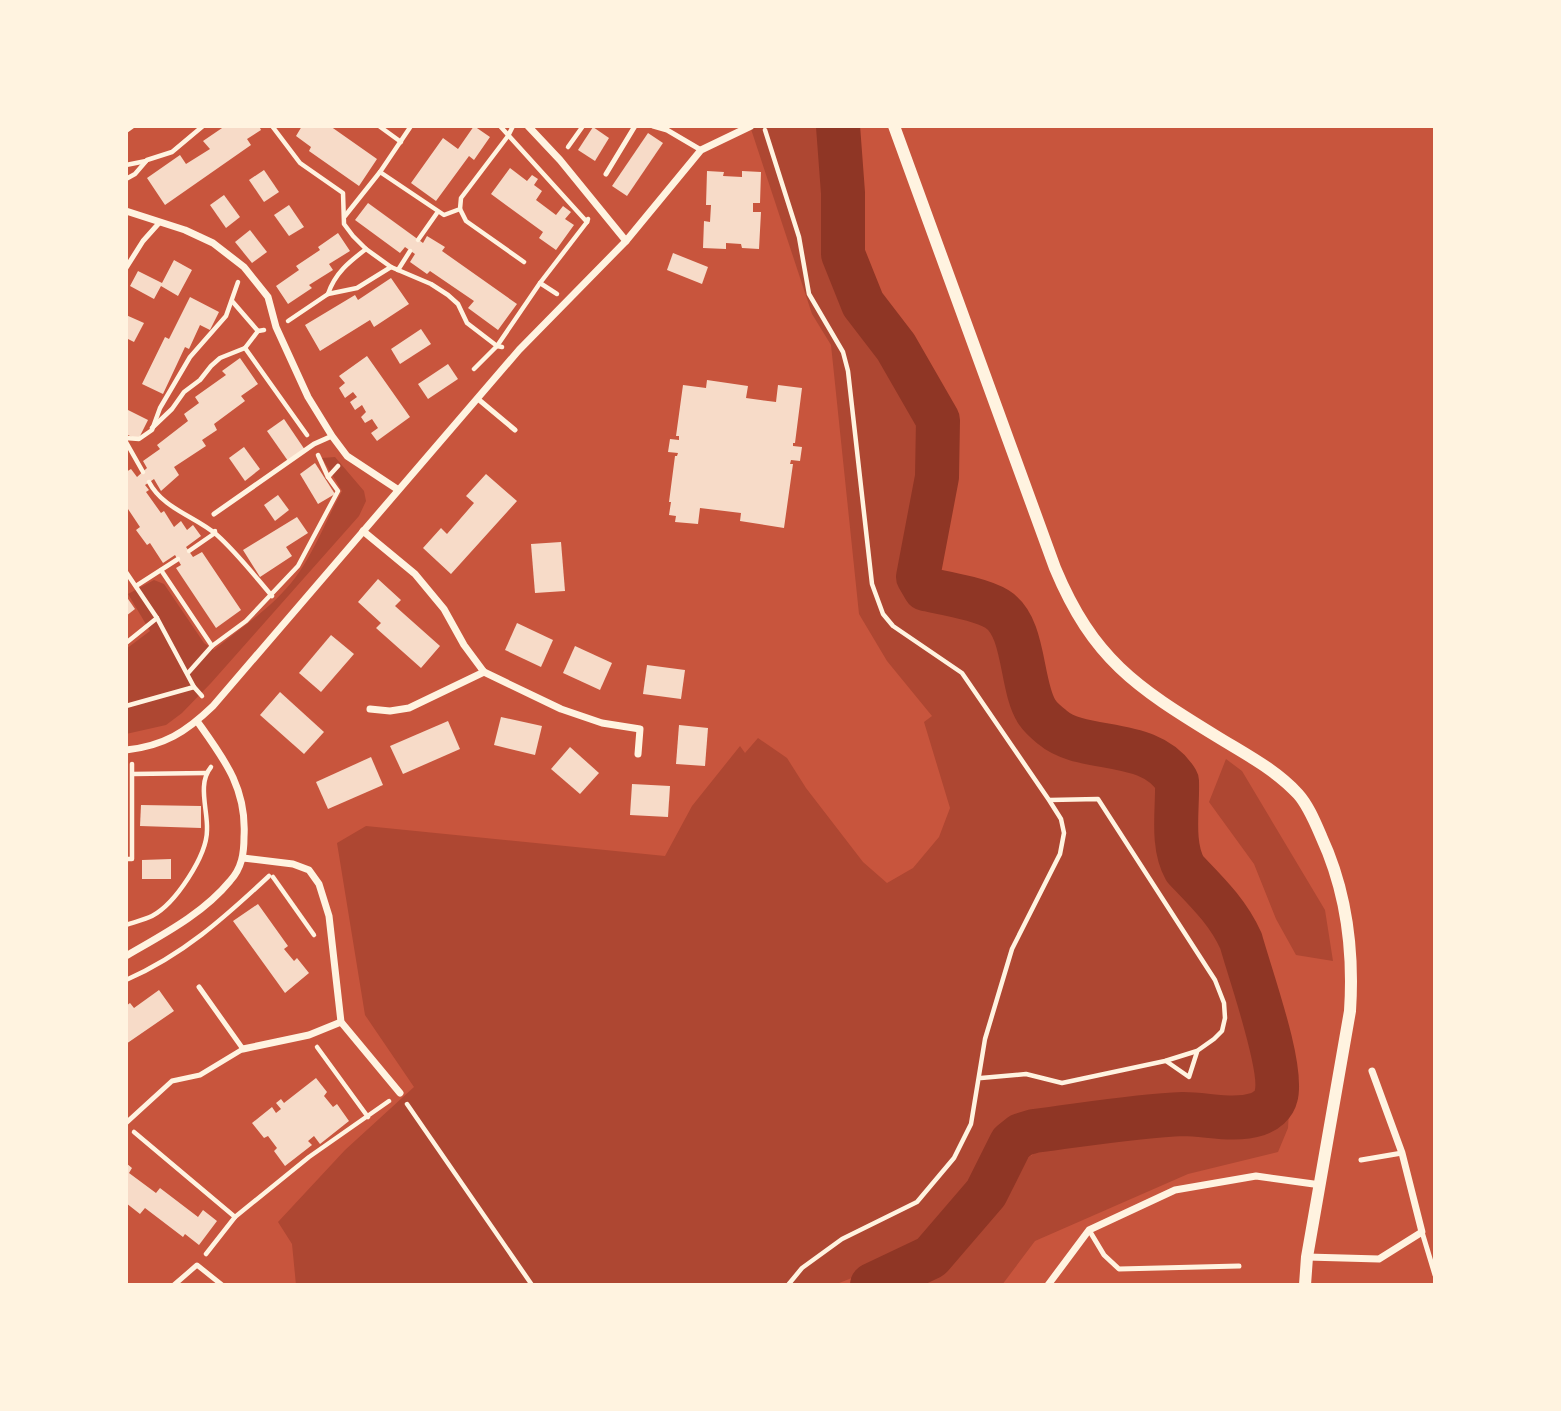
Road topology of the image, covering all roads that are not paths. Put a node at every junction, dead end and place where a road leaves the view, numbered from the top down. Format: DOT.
graph roads {
  1 [pos="528,126"];
  2 [pos="635,126"];
  3 [pos="653,126"];
  4 [pos="751,126"];
  5 [pos="894,126"];
  6 [pos="701,150"];
  7 [pos="606,174"];
  8 [pos="126,211"];
  9 [pos="160,222"];
  10 [pos="626,241"];
  11 [pos="126,268"];
  12 [pos="478,399"];
  13 [pos="515,429"];
  14 [pos="332,436"];
  15 [pos="397,489"];
  16 [pos="214,514"];
  17 [pos="363,531"];
  18 [pos="484,672"];
  19 [pos="370,709"];
  20 [pos="197,721"];
  21 [pos="128,750"];
  22 [pos="638,754"];
  23 [pos="243,858"];
  24 [pos="126,956"];
  25 [pos="199,987"];
  26 [pos="341,1022"];
  27 [pos="243,1049"];
  28 [pos="1372,1070"];
  29 [pos="400,1093"];
  30 [pos="126,1124"];
  31 [pos="1402,1153"];
  32 [pos="1361,1160"];
  33 [pos="1321,1185"];
  34 [pos="1088,1230"];
  35 [pos="1422,1232"];
  36 [pos="1307,1257"];
  37 [pos="1239,1266"];
  38 [pos="1435,1275"];
  39 [pos="174,1285"];
  40 [pos="222,1285"];
  41 [pos="1048,1285"];
  42 [pos="1305,1285"];
  1 -- 10 [label="street"];
  2 -- 7 [label="lane"];
  3 -- 6 [label="lane"];
  4 -- 6 [label="street"];
  5 -- 33 [label="street"];
  6 -- 10 [label="street"];
  8 -- 9 [label="street"];
  9 -- 11 [label="lane"];
  9 -- 14 [label="street"];
  10 -- 12 [label="street"];
  12 -- 13 [label="lane"];
  12 -- 15 [label="street"];
  14 -- 15 [label="street"];
  14 -- 16 [label="lane"];
  15 -- 17 [label="street"];
  17 -- 18 [label="street"];
  17 -- 20 [label="street"];
  18 -- 19 [label="street"];
  18 -- 22 [label="street"];
  20 -- 21 [label="street"];
  20 -- 23 [label="street"];
  23 -- 24 [label="street"];
  23 -- 26 [label="street"];
  25 -- 27 [label="lane"];
  26 -- 27 [label="street"];
  26 -- 29 [label="street"];
  27 -- 30 [label="lane"];
  28 -- 31 [label="street"];
  31 -- 32 [label="lane"];
  31 -- 35 [label="street"];
  33 -- 34 [label="street"];
  33 -- 36 [label="street"];
  34 -- 37 [label="lane"];
  34 -- 41 [label="street"];
  35 -- 36 [label="street"];
  35 -- 38 [label="lane"];
  36 -- 42 [label="street"];
  39 -- 40 [label="lane"];
}
